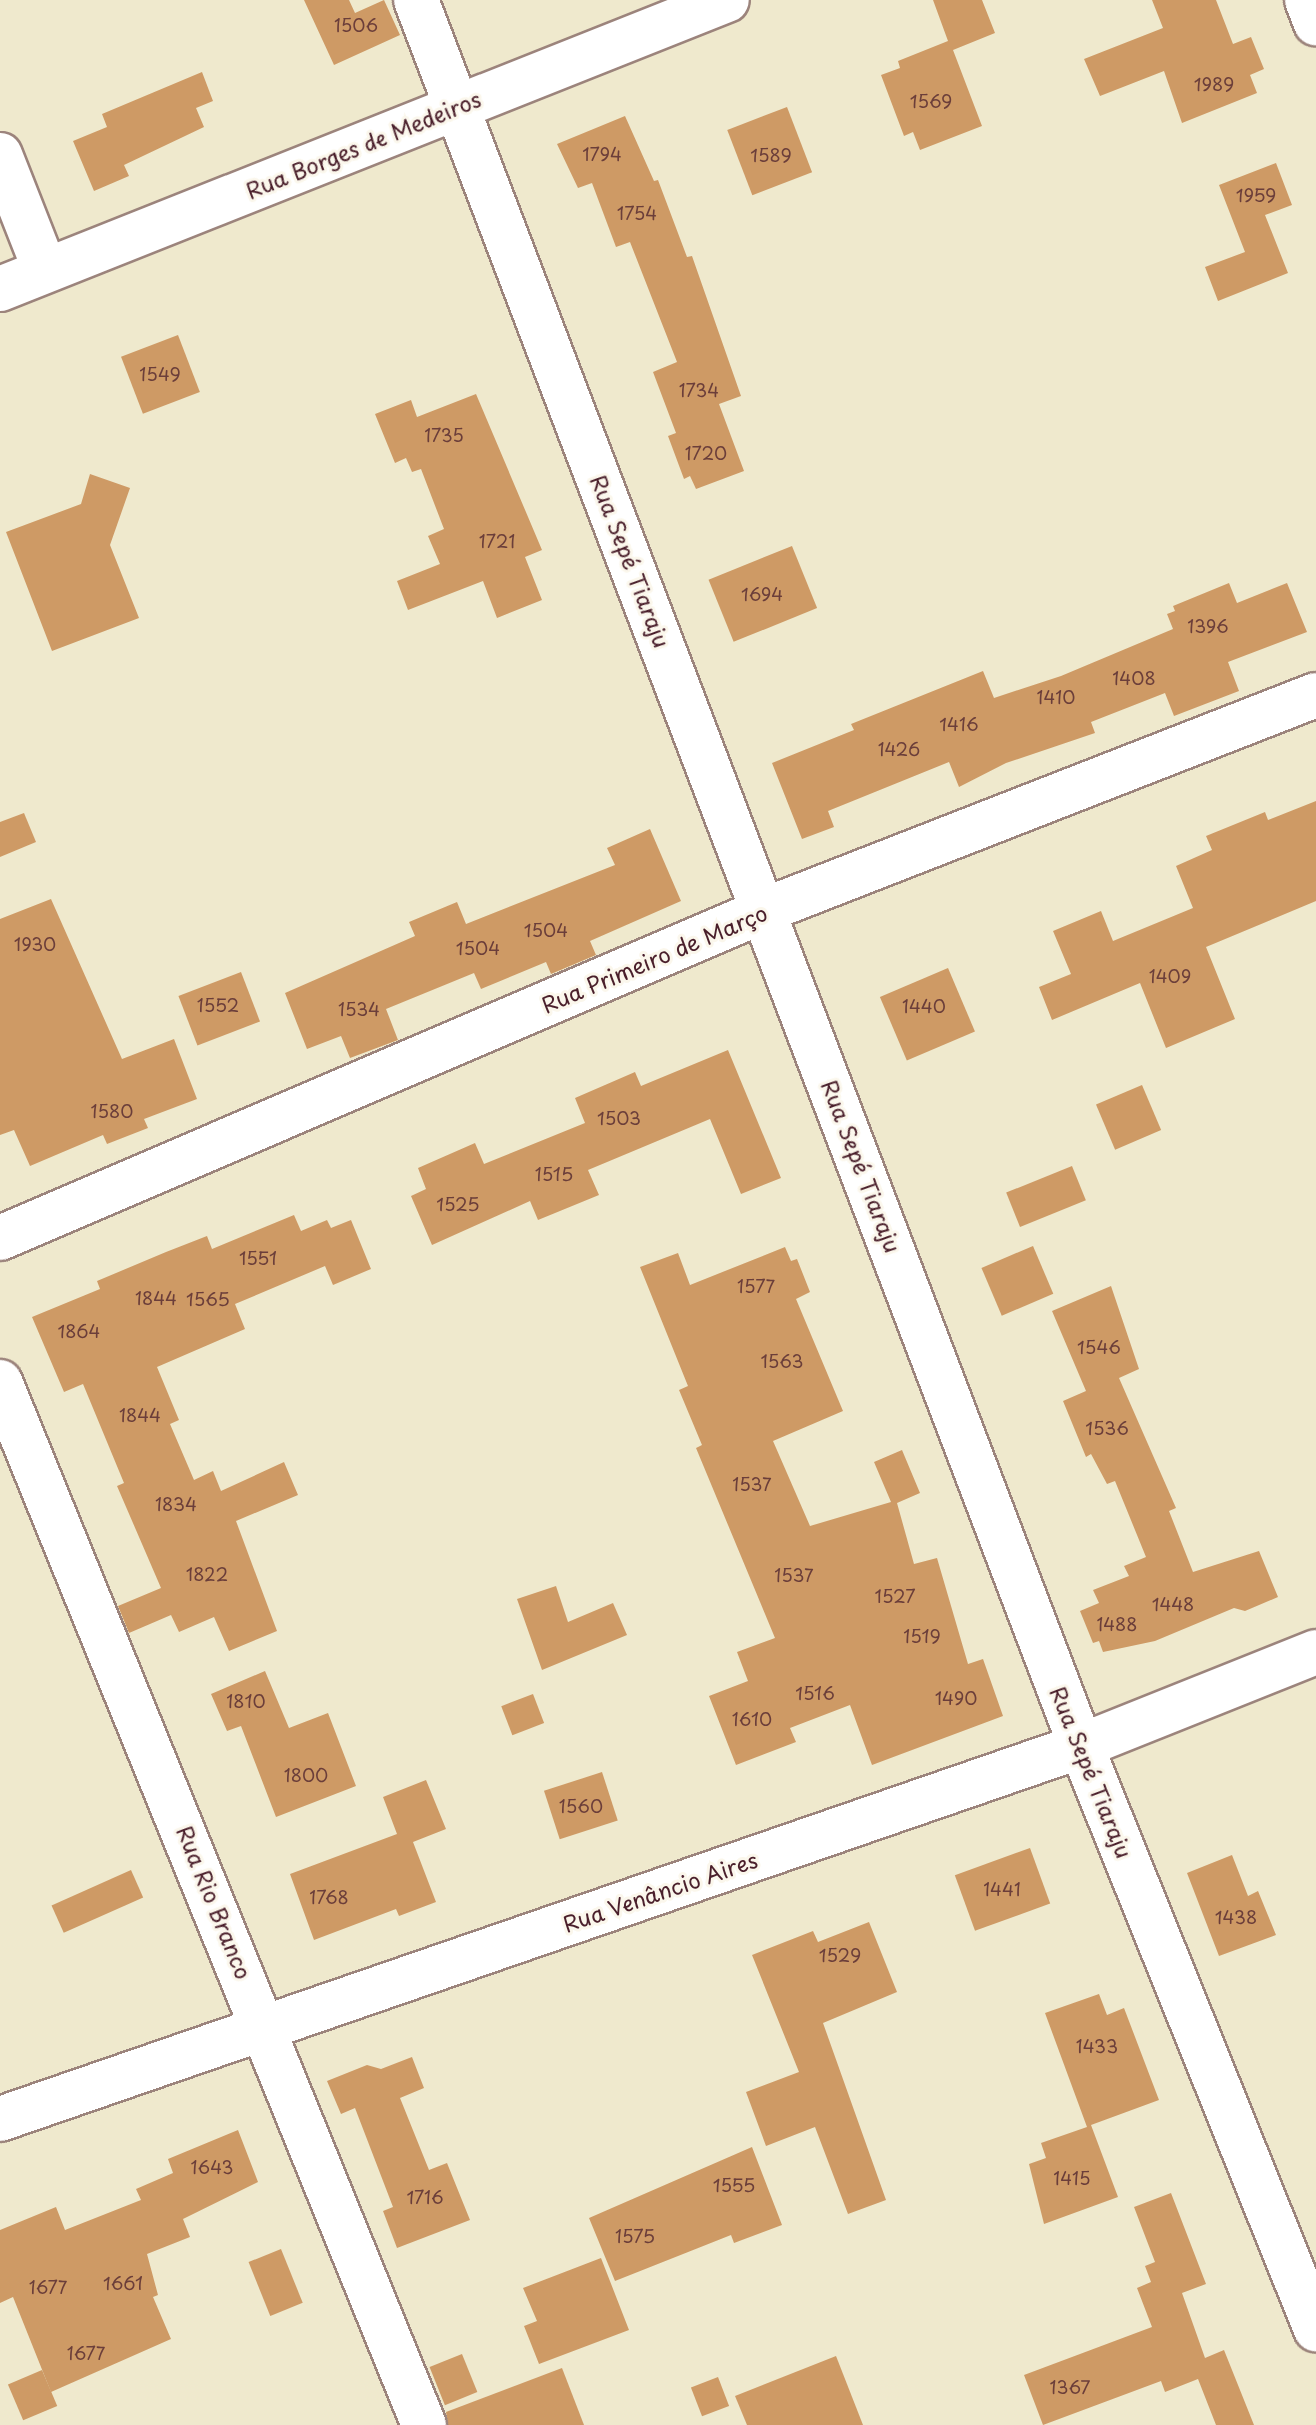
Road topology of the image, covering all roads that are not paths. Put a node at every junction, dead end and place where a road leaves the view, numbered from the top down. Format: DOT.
graph roads {
  1 [pos="416,0"];
  2 [pos="727,0"];
  3 [pos="1307,0"];
  4 [pos="1316,23"];
  5 [pos="457,106"];
  6 [pos="0,155"];
  7 [pos="45,270"];
  8 [pos="0,289"];
  9 [pos="1316,695"];
  10 [pos="765,910"];
  11 [pos="0,1238"];
  12 [pos="0,1382"];
  13 [pos="1316,1652"];
  14 [pos="1081,1746"];
  15 [pos="266,2026"];
  16 [pos="0,2119"];
  17 [pos="1316,2329"];
  18 [pos="424,2425"];
  1 -- 5 [label="street, Rua Sepé Tiaraju"];
  2 -- 5 [label="street, Rua Borges de Medeiros"];
  3 -- 4 [label="street"];
  5 -- 7 [label="street, Rua Borges de Medeiros"];
  5 -- 10 [label="street, Rua Sepé Tiaraju"];
  6 -- 7 [label="street"];
  7 -- 8 [label="street, Rua Borges de Medeiros"];
  9 -- 10 [label="street, Rua Primeiro de Março"];
  10 -- 11 [label="street, Rua Primeiro de Março"];
  10 -- 14 [label="street, Rua Sepé Tiaraju"];
  12 -- 15 [label="street, Rua Rio Branco"];
  13 -- 14 [label="street, Rua Venâncio Aires"];
  14 -- 15 [label="street, Rua Venâncio Aires"];
  14 -- 17 [label="street, Rua Sepé Tiaraju"];
  15 -- 16 [label="street, Rua Venâncio Aires"];
  15 -- 18 [label="street, Rua Rio Branco"];
}
